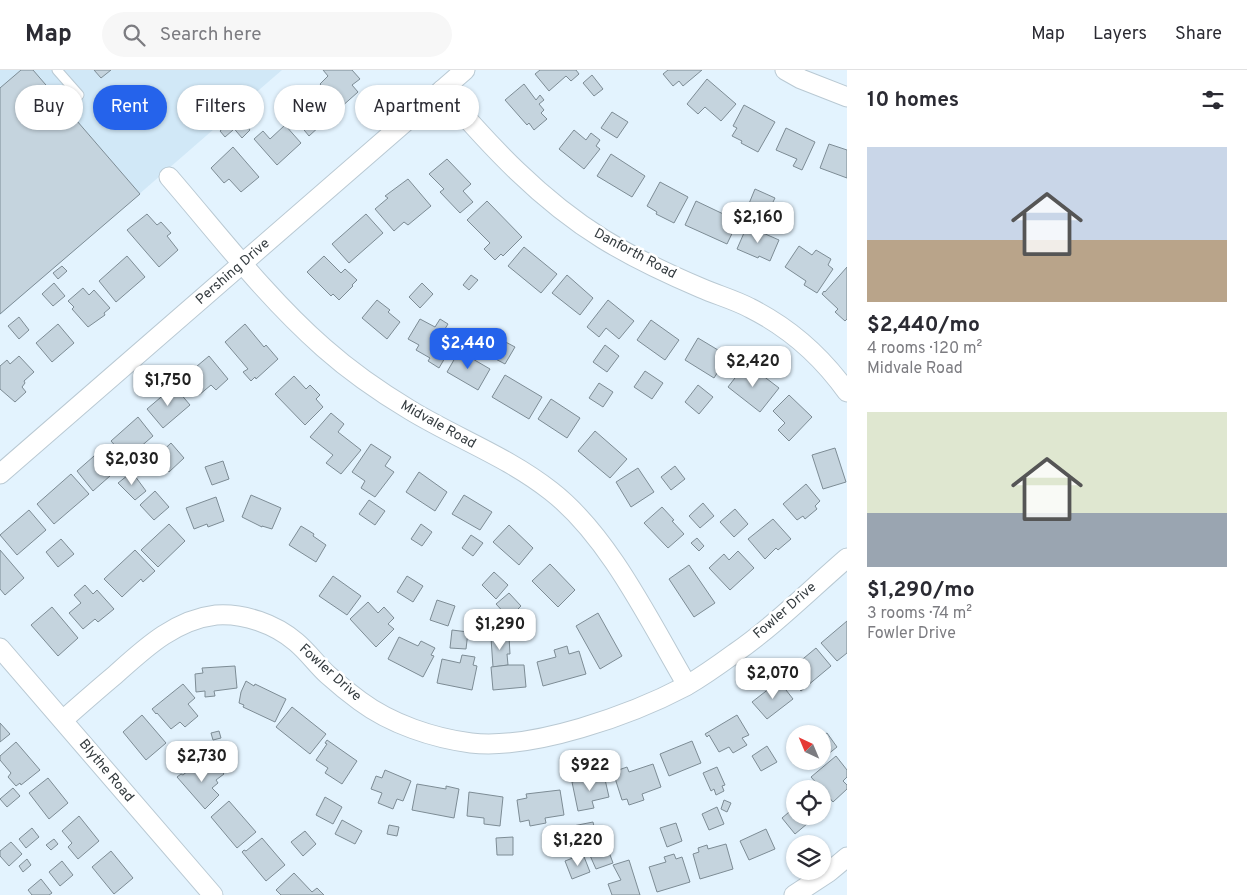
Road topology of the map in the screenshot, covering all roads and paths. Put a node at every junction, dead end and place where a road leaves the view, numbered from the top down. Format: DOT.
graph roads {
  1 [pos="57,70"];
  2 [pos="464,70"];
  3 [pos="785,70"];
  4 [pos="70,85"];
  5 [pos="448,85"];
  6 [pos="847,97"];
  7 [pos="396,130"];
  8 [pos="477,130"];
  9 [pos="169,176"];
  10 [pos="244,263"];
  11 [pos="847,392"];
  12 [pos="0,474"];
  13 [pos="847,558"];
  14 [pos="0,648"];
  15 [pos="687,685"];
  16 [pos="63,720"];
  17 [pos="847,857"];
  18 [pos="213,895"];
  19 [pos="794,895"];
  1 -- 4 [label="lane"];
  2 -- 5 [label="street, Pershing Drive"];
  3 -- 6 [label="street"];
  7 -- 10 [label="street, Pershing Drive"];
  8 -- 11 [label="street, Danforth Road"];
  9 -- 10 [label="street, Midvale Road"];
  10 -- 12 [label="street, Pershing Drive"];
  10 -- 15 [label="street, Midvale Road"];
  13 -- 15 [label="street, Fowler Drive"];
  14 -- 16 [label="street, Blythe Road"];
  15 -- 16 [label="street, Fowler Drive"];
  16 -- 18 [label="street, Blythe Road"];
  17 -- 19 [label="street"];
}
